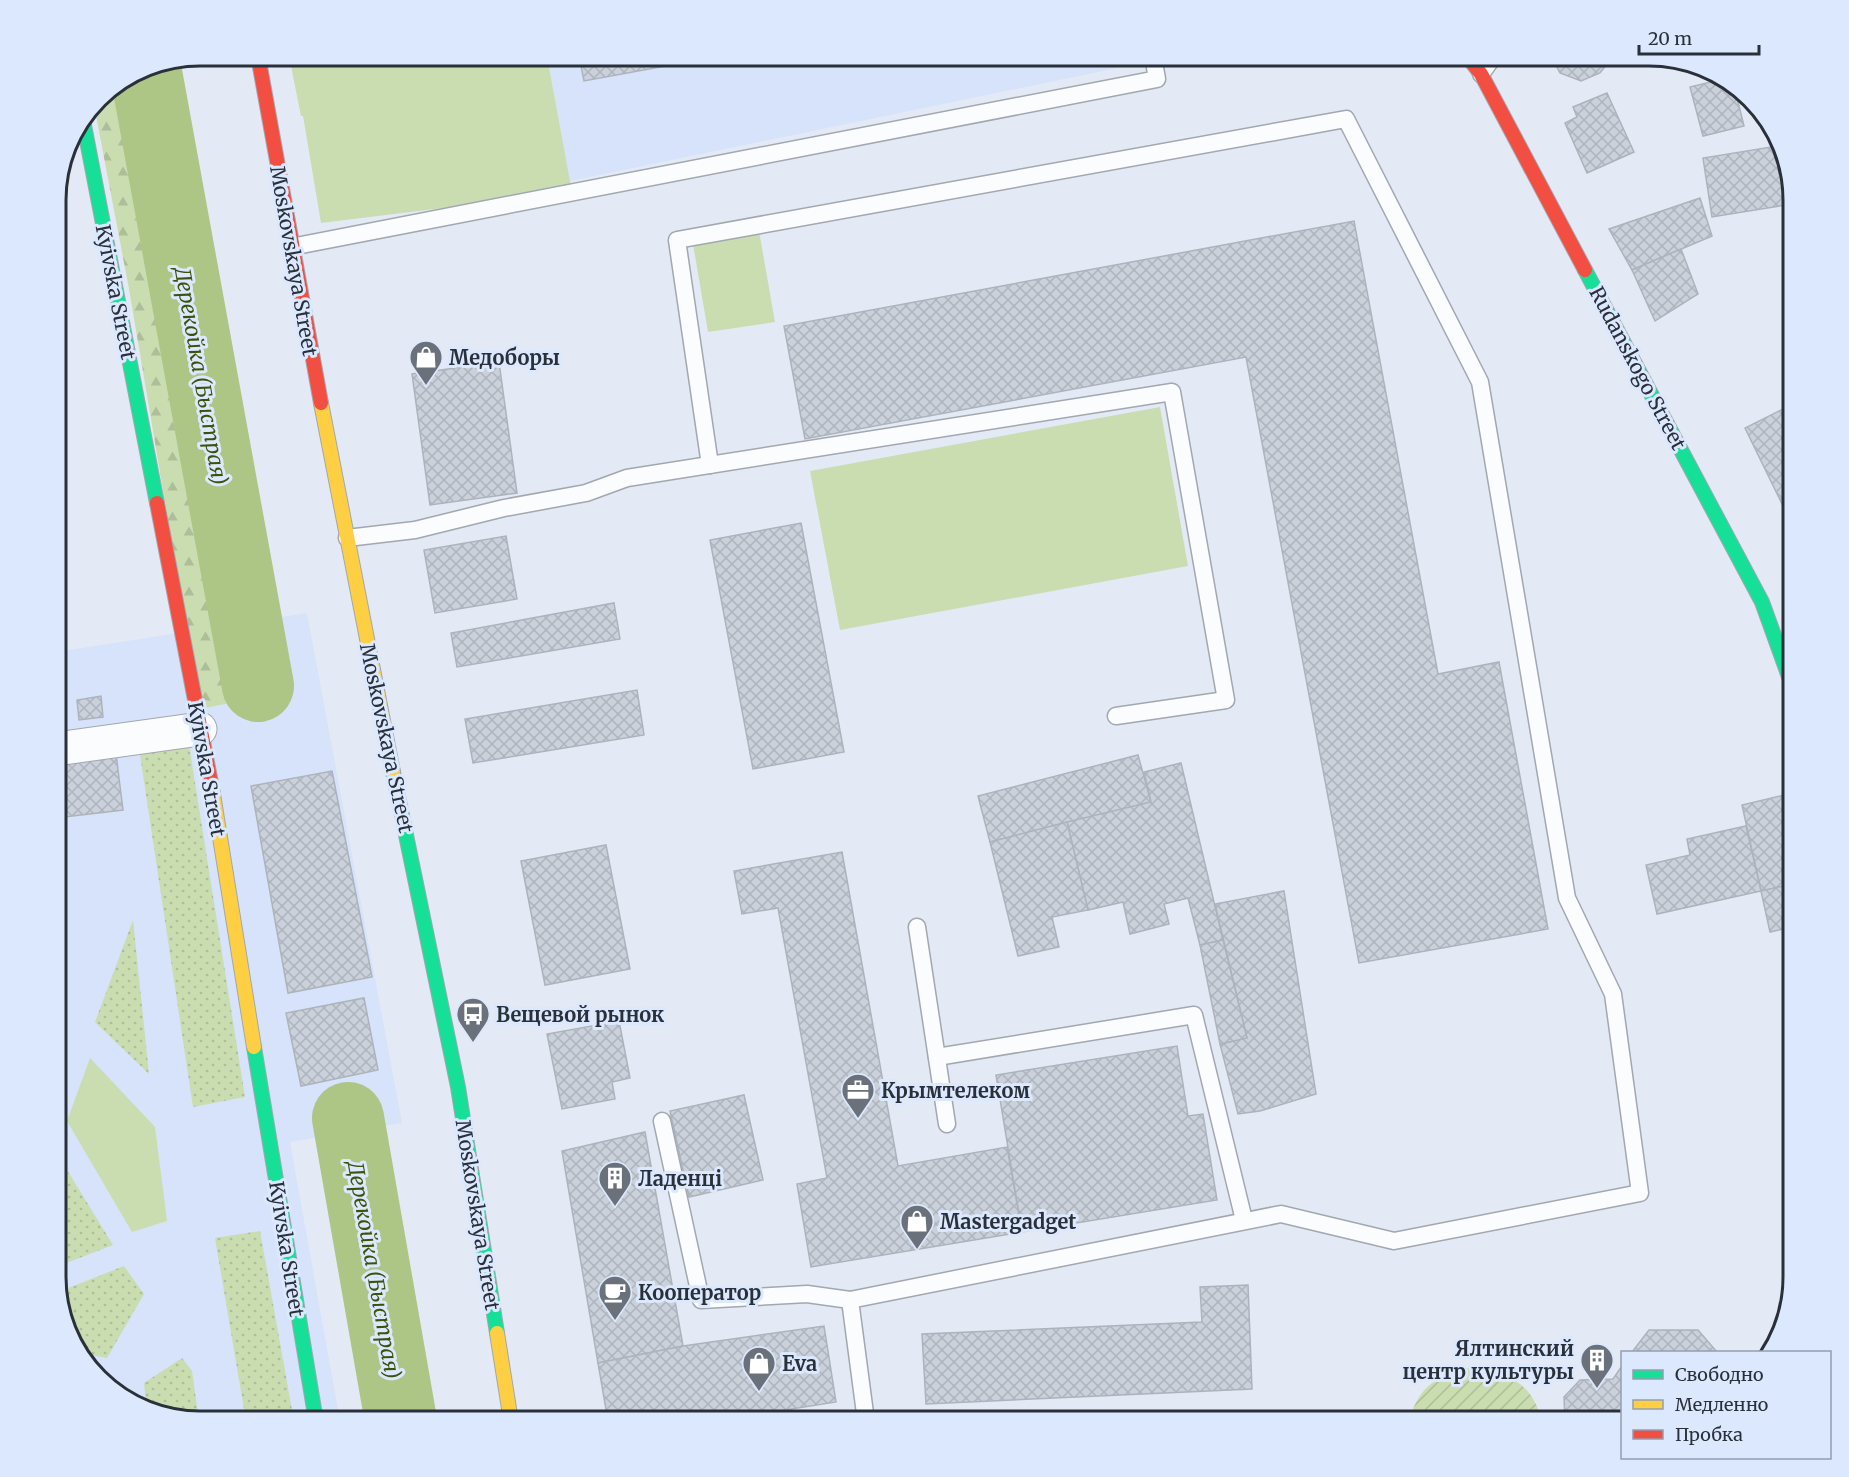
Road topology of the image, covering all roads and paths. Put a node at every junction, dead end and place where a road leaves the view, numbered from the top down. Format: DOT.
graph roads {
  1 [pos="260,66"];
  2 [pos="1155,66"];
  3 [pos="1475,66"];
  4 [pos="1487,66"];
  5 [pos="1481,74"];
  6 [pos="85,131"];
  7 [pos="291,247"];
  8 [pos="710,465"];
  9 [pos="347,538"];
  10 [pos="1783,658"];
  11 [pos="1116,716"];
  12 [pos="200,729"];
  13 [pos="66,748"];
  14 [pos="917,927"];
  15 [pos="937,1057"];
  16 [pos="662,1121"];
  17 [pos="947,1124"];
  18 [pos="1244,1220"];
  19 [pos="850,1300"];
  20 [pos="314,1411"];
  21 [pos="509,1411"];
  22 [pos="865,1411"];
  1 -- 7 [label="main road, Moskovskaya Street"];
  2 -- 7 [label="lane"];
  3 -- 5 [label="main road, Rudanskogo Street"];
  4 -- 5 [label="lane"];
  5 -- 10 [label="main road, Rudanskogo Street"];
  6 -- 12 [label="main road, Kyivska Street"];
  7 -- 9 [label="main road, Moskovskaya Street"];
  8 -- 9 [label="lane"];
  8 -- 11 [label="lane"];
  8 -- 18 [label="lane"];
  9 -- 21 [label="main road, Moskovskaya Street"];
  12 -- 13 [label="street"];
  12 -- 20 [label="main road, Kyivska Street"];
  14 -- 15 [label="lane"];
  15 -- 17 [label="lane"];
  15 -- 18 [label="lane"];
  16 -- 19 [label="lane"];
  18 -- 19 [label="lane"];
  19 -- 22 [label="lane"];
}
